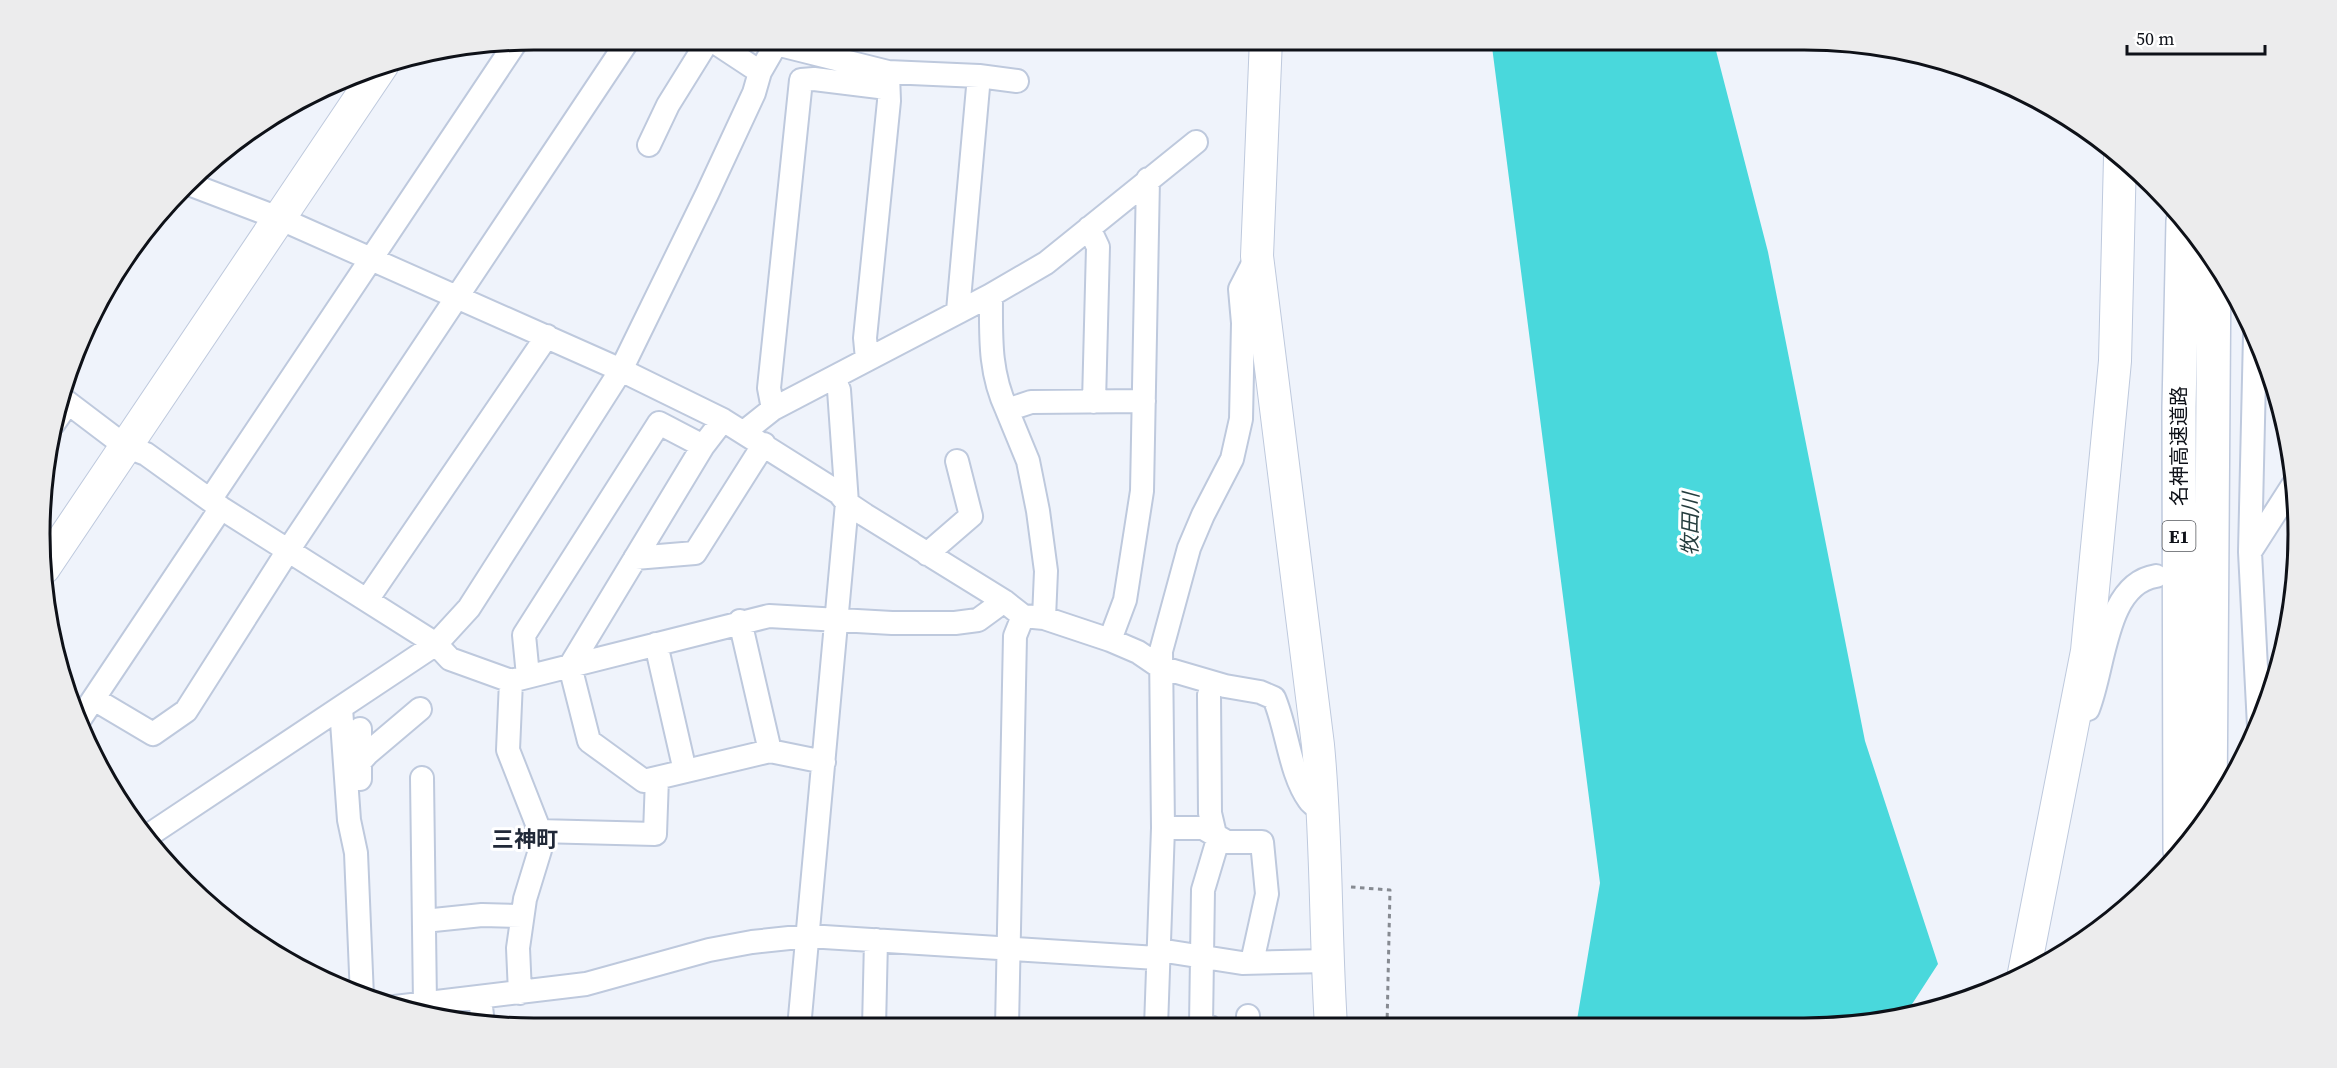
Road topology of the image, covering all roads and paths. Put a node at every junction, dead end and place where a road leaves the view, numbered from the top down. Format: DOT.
graph roads {
  1 [pos="622,50"];
  2 [pos="702,50"];
  3 [pos="726,50"];
  4 [pos="772,50"];
  5 [pos="800,50"];
  6 [pos="1266,50"];
  7 [pos="510,51"];
  8 [pos="760,72"];
  9 [pos="375,76"];
  10 [pos="979,76"];
  11 [pos="887,80"];
  12 [pos="1017,81"];
  13 [pos="1196,142"];
  14 [pos="649,145"];
  15 [pos="2120,168"];
  16 [pos="1149,178"];
  17 [pos="196,187"];
  18 [pos="280,219"];
  19 [pos="1089,228"];
  20 [pos="2183,234"];
  21 [pos="1257,256"];
  22 [pos="372,259"];
  23 [pos="2214,277"];
  24 [pos="991,295"];
  25 [pos="459,297"];
  26 [pos="958,311"];
  27 [pos="547,336"];
  28 [pos="2254,358"];
  29 [pos="867,359"];
  30 [pos="621,370"];
  31 [pos="834,378"];
  32 [pos="1144,401"];
  33 [pos="1094,402"];
  34 [pos="68,403"];
  35 [pos="773,409"];
  36 [pos="1007,410"];
  37 [pos="723,420"];
  38 [pos="744,432"];
  39 [pos="764,444"];
  40 [pos="125,446"];
  41 [pos="703,446"];
  42 [pos="957,461"];
  43 [pos="2286,497"];
  44 [pos="847,503"];
  45 [pos="215,504"];
  46 [pos="289,549"];
  47 [pos="927,554"];
  48 [pos="2250,556"];
  49 [pos="51,558"];
  50 [pos="635,558"];
  51 [pos="2227,561"];
  52 [pos="2156,576"];
  53 [pos="367,600"];
  54 [pos="1004,601"];
  55 [pos="1034,617"];
  56 [pos="837,620"];
  57 [pos="740,621"];
  58 [pos="1110,639"];
  59 [pos="436,644"];
  60 [pos="656,644"];
  61 [pos="570,666"];
  62 [pos="1160,667"];
  63 [pos="520,679"];
  64 [pos="1209,695"];
  65 [pos="94,699"];
  66 [pos="2258,701"];
  67 [pos="341,708"];
  68 [pos="420,710"];
  69 [pos="84,713"];
  70 [pos="2075,713"];
  71 [pos="360,729"];
  72 [pos="770,751"];
  73 [pos="824,762"];
  74 [pos="360,763"];
  75 [pos="685,771"];
  76 [pos="422,778"];
  77 [pos="657,778"];
  78 [pos="2210,796"];
  79 [pos="1324,811"];
  80 [pos="1162,828"];
  81 [pos="538,831"];
  82 [pos="153,832"];
  83 [pos="1214,834"];
  84 [pos="352,835"];
  85 [pos="2180,837"];
  86 [pos="1326,883"];
  87 [pos="522,916"];
  88 [pos="424,921"];
  89 [pos="808,936"];
  90 [pos="876,940"];
  91 [pos="1009,948"];
  92 [pos="1158,954"];
  93 [pos="1201,956"];
  94 [pos="1327,961"];
  95 [pos="1252,962"];
  96 [pos="2026,964"];
  97 [pos="362,987"];
  98 [pos="520,993"];
  99 [pos="480,998"];
  100 [pos="425,1004"];
  101 [pos="420,1005"];
  102 [pos="482,1015"];
  103 [pos="800,1018"];
  104 [pos="874,1018"];
  105 [pos="1006,1018"];
  106 [pos="1156,1018"];
  107 [pos="1201,1018"];
  108 [pos="1331,1018"];
  109 [pos="1388,1018"];
  1 -- 25 [label="street"];
  2 -- 14 [label="street"];
  3 -- 8 [label="street"];
  4 -- 8 [label="street"];
  5 -- 11 [label="street"];
  6 -- 21 [label="street"];
  7 -- 22 [label="street"];
  8 -- 30 [label="street"];
  9 -- 18 [label="street"];
  10 -- 11 [label="street"];
  10 -- 12 [label="street"];
  10 -- 26 [label="street"];
  11 -- 29 [label="street"];
  11 -- 35 [label="street"];
  13 -- 16 [label="street"];
  15 -- 70 [label="street"];
  16 -- 19 [label="street"];
  16 -- 32 [label="street"];
  17 -- 18 [label="street"];
  18 -- 22 [label="street"];
  18 -- 40 [label="street"];
  19 -- 24 [label="street"];
  19 -- 33 [label="street"];
  20 -- 85 [label="highway, 名神高速道路 / E1"];
  21 -- 62 [label="street"];
  21 -- 79 [label="street"];
  22 -- 25 [label="street"];
  22 -- 45 [label="street"];
  23 -- 78 [label="highway, 名神高速道路 / E1"];
  24 -- 26 [label="street"];
  24 -- 36 [label="street"];
  25 -- 27 [label="street"];
  25 -- 46 [label="street"];
  26 -- 29 [label="street"];
  27 -- 30 [label="street"];
  27 -- 53 [label="street"];
  28 -- 48 [label="street"];
  29 -- 31 [label="street"];
  30 -- 37 [label="street"];
  30 -- 59 [label="street"];
  31 -- 35 [label="street"];
  31 -- 44 [label="street"];
  32 -- 33 [label="street"];
  32 -- 58 [label="street"];
  33 -- 36 [label="street"];
  34 -- 40 [label="street"];
  35 -- 38 [label="street"];
  36 -- 55 [label="street"];
  37 -- 38 [label="street"];
  37 -- 41 [label="street"];
  38 -- 39 [label="street"];
  39 -- 44 [label="street"];
  39 -- 50 [label="street"];
  40 -- 45 [label="street"];
  40 -- 49 [label="street"];
  41 -- 50 [label="street"];
  41 -- 63 [label="street"];
  42 -- 47 [label="street"];
  43 -- 48 [label="street"];
  44 -- 47 [label="street"];
  44 -- 56 [label="street"];
  45 -- 46 [label="street"];
  45 -- 65 [label="street"];
  46 -- 53 [label="street"];
  46 -- 65 [label="street"];
  47 -- 54 [label="street"];
  48 -- 51 [label="street"];
  48 -- 66 [label="street"];
  50 -- 61 [label="street"];
  52 -- 70 [label="street"];
  53 -- 59 [label="street"];
  54 -- 55 [label="street"];
  54 -- 56 [label="street"];
  55 -- 58 [label="street"];
  55 -- 91 [label="street"];
  56 -- 57 [label="street"];
  56 -- 73 [label="street"];
  57 -- 60 [label="street"];
  57 -- 72 [label="street"];
  58 -- 62 [label="street"];
  59 -- 63 [label="street"];
  59 -- 67 [label="street"];
  60 -- 61 [label="street"];
  60 -- 75 [label="street"];
  61 -- 63 [label="street"];
  61 -- 77 [label="street"];
  62 -- 79 [label="street"];
  62 -- 80 [label="street"];
  63 -- 81 [label="street"];
  64 -- 83 [label="street"];
  65 -- 69 [label="street"];
  67 -- 82 [label="street"];
  67 -- 84 [label="street"];
  68 -- 74 [label="street"];
  70 -- 96 [label="street"];
  71 -- 74 [label="street"];
  72 -- 73 [label="street"];
  72 -- 75 [label="street"];
  73 -- 89 [label="street"];
  74 -- 84 [label="street"];
  75 -- 77 [label="street"];
  76 -- 88 [label="street"];
  77 -- 81 [label="street"];
  79 -- 86 [label="street"];
  80 -- 83 [label="street"];
  80 -- 92 [label="street"];
  81 -- 87 [label="street"];
  83 -- 93 [label="street"];
  83 -- 95 [label="street"];
  84 -- 97 [label="street"];
  86 -- 94 [label="street"];
  86 -- 109 [label="path"];
  87 -- 88 [label="street"];
  87 -- 98 [label="street"];
  88 -- 100 [label="street"];
  89 -- 90 [label="street"];
  89 -- 98 [label="street"];
  89 -- 103 [label="street"];
  90 -- 91 [label="street"];
  90 -- 104 [label="street"];
  91 -- 92 [label="street"];
  91 -- 105 [label="street"];
  92 -- 93 [label="street"];
  92 -- 106 [label="street"];
  93 -- 95 [label="street"];
  93 -- 107 [label="street"];
  94 -- 95 [label="street"];
  94 -- 108 [label="street"];
  98 -- 99 [label="street"];
  99 -- 100 [label="street"];
  99 -- 102 [label="street"];
  100 -- 101 [label="street"];
}
